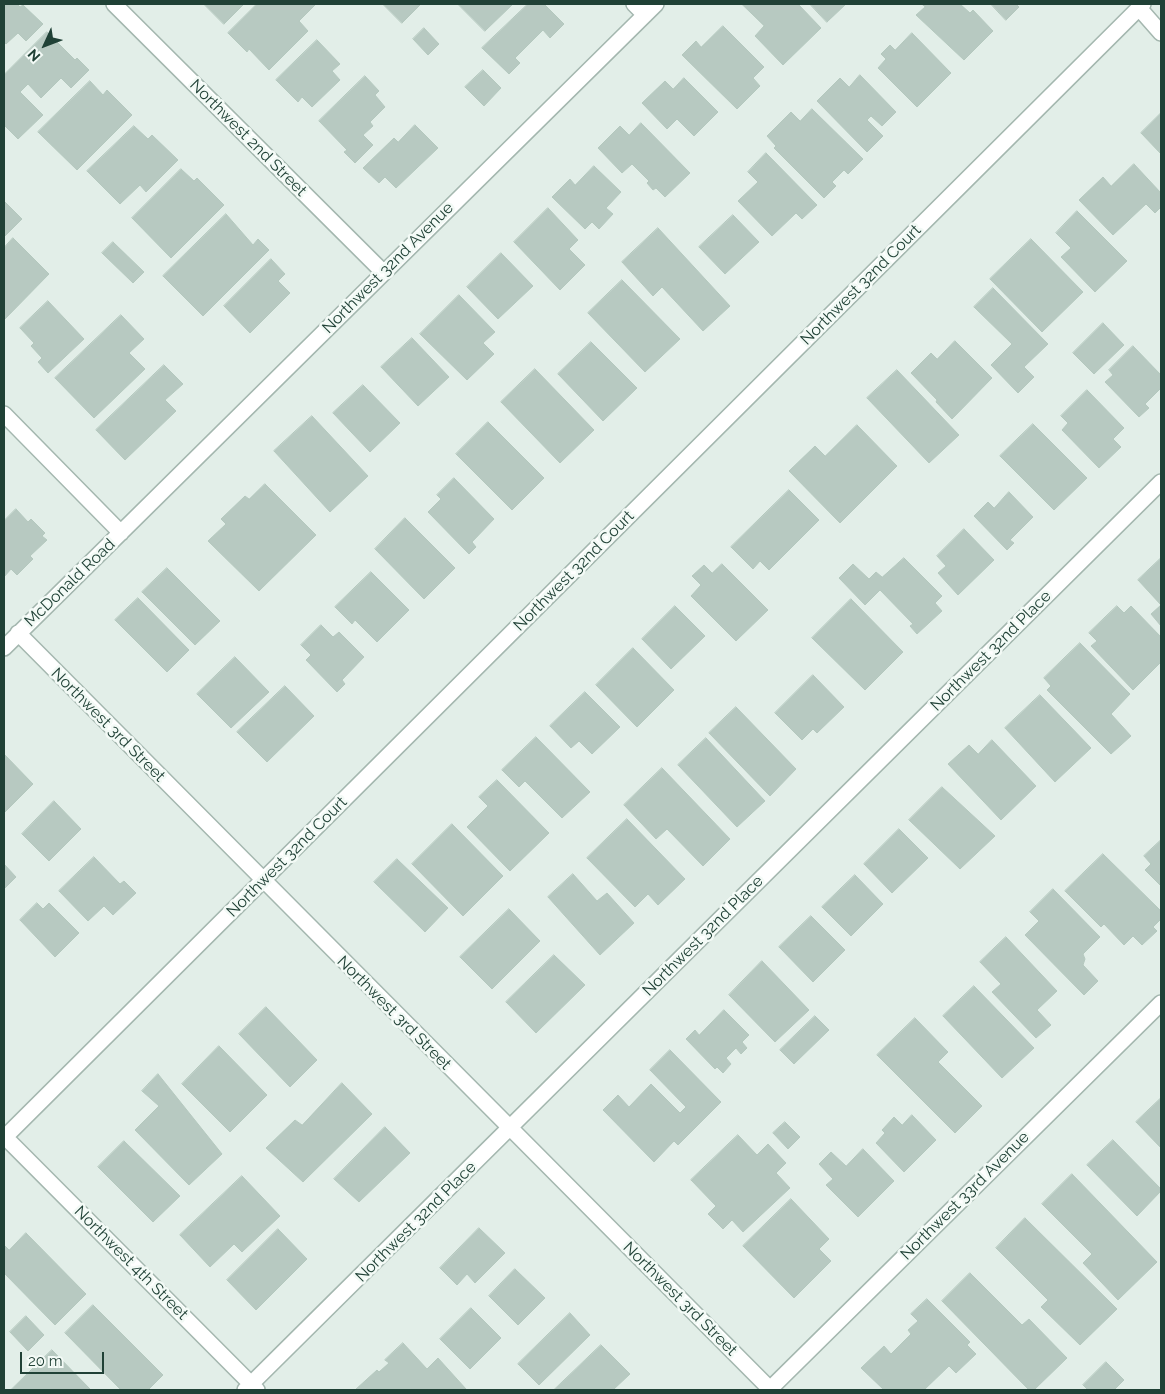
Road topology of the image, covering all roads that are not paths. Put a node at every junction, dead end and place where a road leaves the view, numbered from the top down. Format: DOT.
graph roads {
  1 [pos="114,4"];
  2 [pos="634,4"];
  3 [pos="656,4"];
  4 [pos="1141,6"];
  5 [pos="645,15"];
  6 [pos="1161,33"];
  7 [pos="382,272"];
  8 [pos="4,414"];
  9 [pos="1161,482"];
  10 [pos="121,533"];
  11 [pos="18,633"];
  12 [pos="4,648"];
  13 [pos="263,882"];
  14 [pos="1161,1003"];
  15 [pos="510,1129"];
  16 [pos="4,1137"];
  17 [pos="252,1388"];
  18 [pos="770,1390"];
  1 -- 7 [label="street, Northwest 2nd Street"];
  2 -- 5 [label="street"];
  3 -- 5 [label="street, Northwest 32nd Avenue"];
  4 -- 6 [label="street"];
  4 -- 13 [label="street, Northwest 32nd Court"];
  5 -- 7 [label="street, Northwest 32nd Avenue"];
  7 -- 10 [label="street, Northwest 32nd Avenue"];
  8 -- 10 [label="street"];
  9 -- 15 [label="street, Northwest 32nd Place"];
  10 -- 11 [label="street, McDonald Road"];
  11 -- 12 [label="street"];
  11 -- 13 [label="street, Northwest 3rd Street"];
  13 -- 15 [label="street, Northwest 3rd Street"];
  13 -- 16 [label="street, Northwest 32nd Court"];
  14 -- 18 [label="street, Northwest 33rd Avenue"];
  15 -- 17 [label="street, Northwest 32nd Place"];
  15 -- 18 [label="street, Northwest 3rd Street"];
  16 -- 17 [label="street, Northwest 4th Street"];
}
